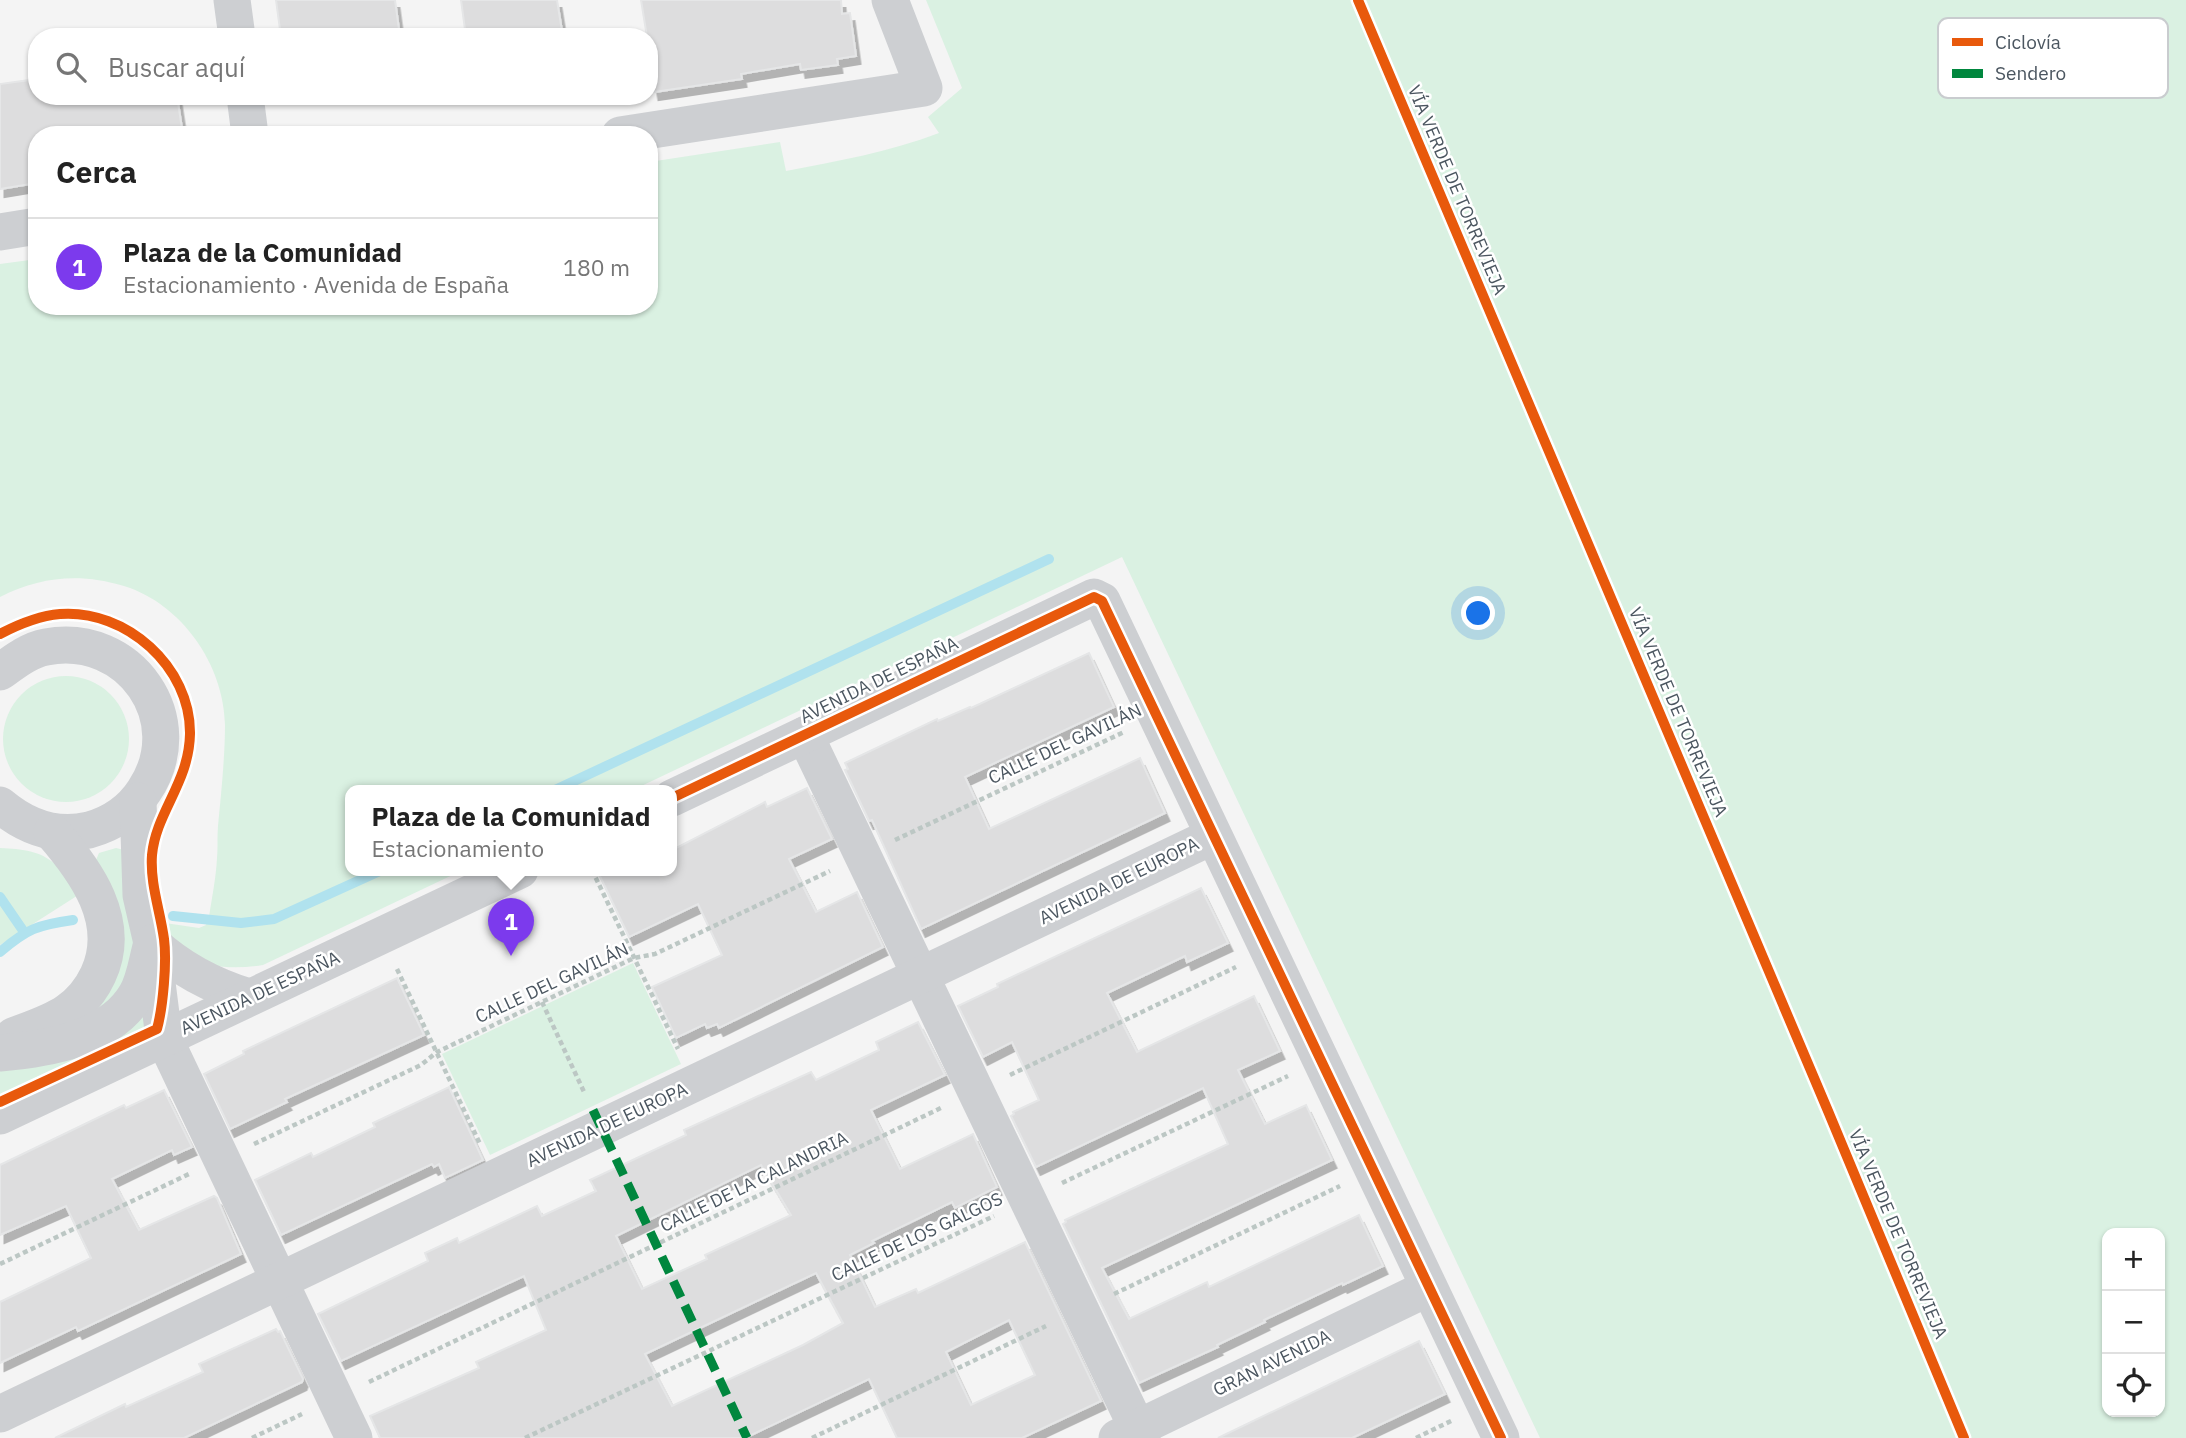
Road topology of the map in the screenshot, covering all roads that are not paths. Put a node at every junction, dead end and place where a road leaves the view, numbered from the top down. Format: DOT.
graph roads {
  1 [pos="232,0"];
  2 [pos="890,0"];
  3 [pos="236,28"];
  4 [pos="246,105"];
  5 [pos="249,126"];
  6 [pos="658,129"];
  7 [pos="28,227"];
  8 [pos="0,232"];
  9 [pos="0,673"];
  10 [pos="805,735"];
  11 [pos="677,796"];
  12 [pos="138,801"];
  13 [pos="0,805"];
  14 [pos="45,830"];
  15 [pos="0,834"];
  16 [pos="1213,836"];
  17 [pos="507,876"];
  18 [pos="152,943"];
  19 [pos="920,976"];
  20 [pos="249,997"];
  21 [pos="164,1038"];
  22 [pos="0,1042"];
  23 [pos="0,1053"];
  24 [pos="0,1115"];
  25 [pos="279,1281"];
  26 [pos="1428,1288"];
  27 [pos="0,1413"];
  28 [pos="1132,1435"];
  29 [pos="354,1438"];
  30 [pos="1501,1438"];
  1 -- 3 [label="street"];
  2 -- 6 [label="street"];
  4 -- 5 [label="street"];
  7 -- 8 [label="street"];
  9 -- 12 [label="street"];
  10 -- 11 [label="street, AVENIDA DE ESPAÑA"];
  10 -- 16 [label="street, AVENIDA DE ESPAÑA"];
  10 -- 19 [label="street"];
  12 -- 14 [label="street"];
  12 -- 18 [label="street"];
  13 -- 14 [label="street"];
  14 -- 15 [label="street"];
  14 -- 22 [label="street"];
  16 -- 19 [label="street, AVENIDA DE EUROPA"];
  16 -- 26 [label="street"];
  17 -- 20 [label="street, AVENIDA DE ESPAÑA"];
  18 -- 20 [label="street"];
  18 -- 21 [label="street"];
  18 -- 23 [label="street"];
  19 -- 25 [label="street, AVENIDA DE EUROPA"];
  19 -- 28 [label="street"];
  20 -- 21 [label="street, AVENIDA DE ESPAÑA"];
  21 -- 24 [label="street, AVENIDA DE ESPAÑA"];
  21 -- 25 [label="street"];
  25 -- 27 [label="street, AVENIDA DE EUROPA"];
  25 -- 29 [label="street"];
  26 -- 28 [label="street, GRAN AVENIDA"];
  26 -- 30 [label="street"];
}
